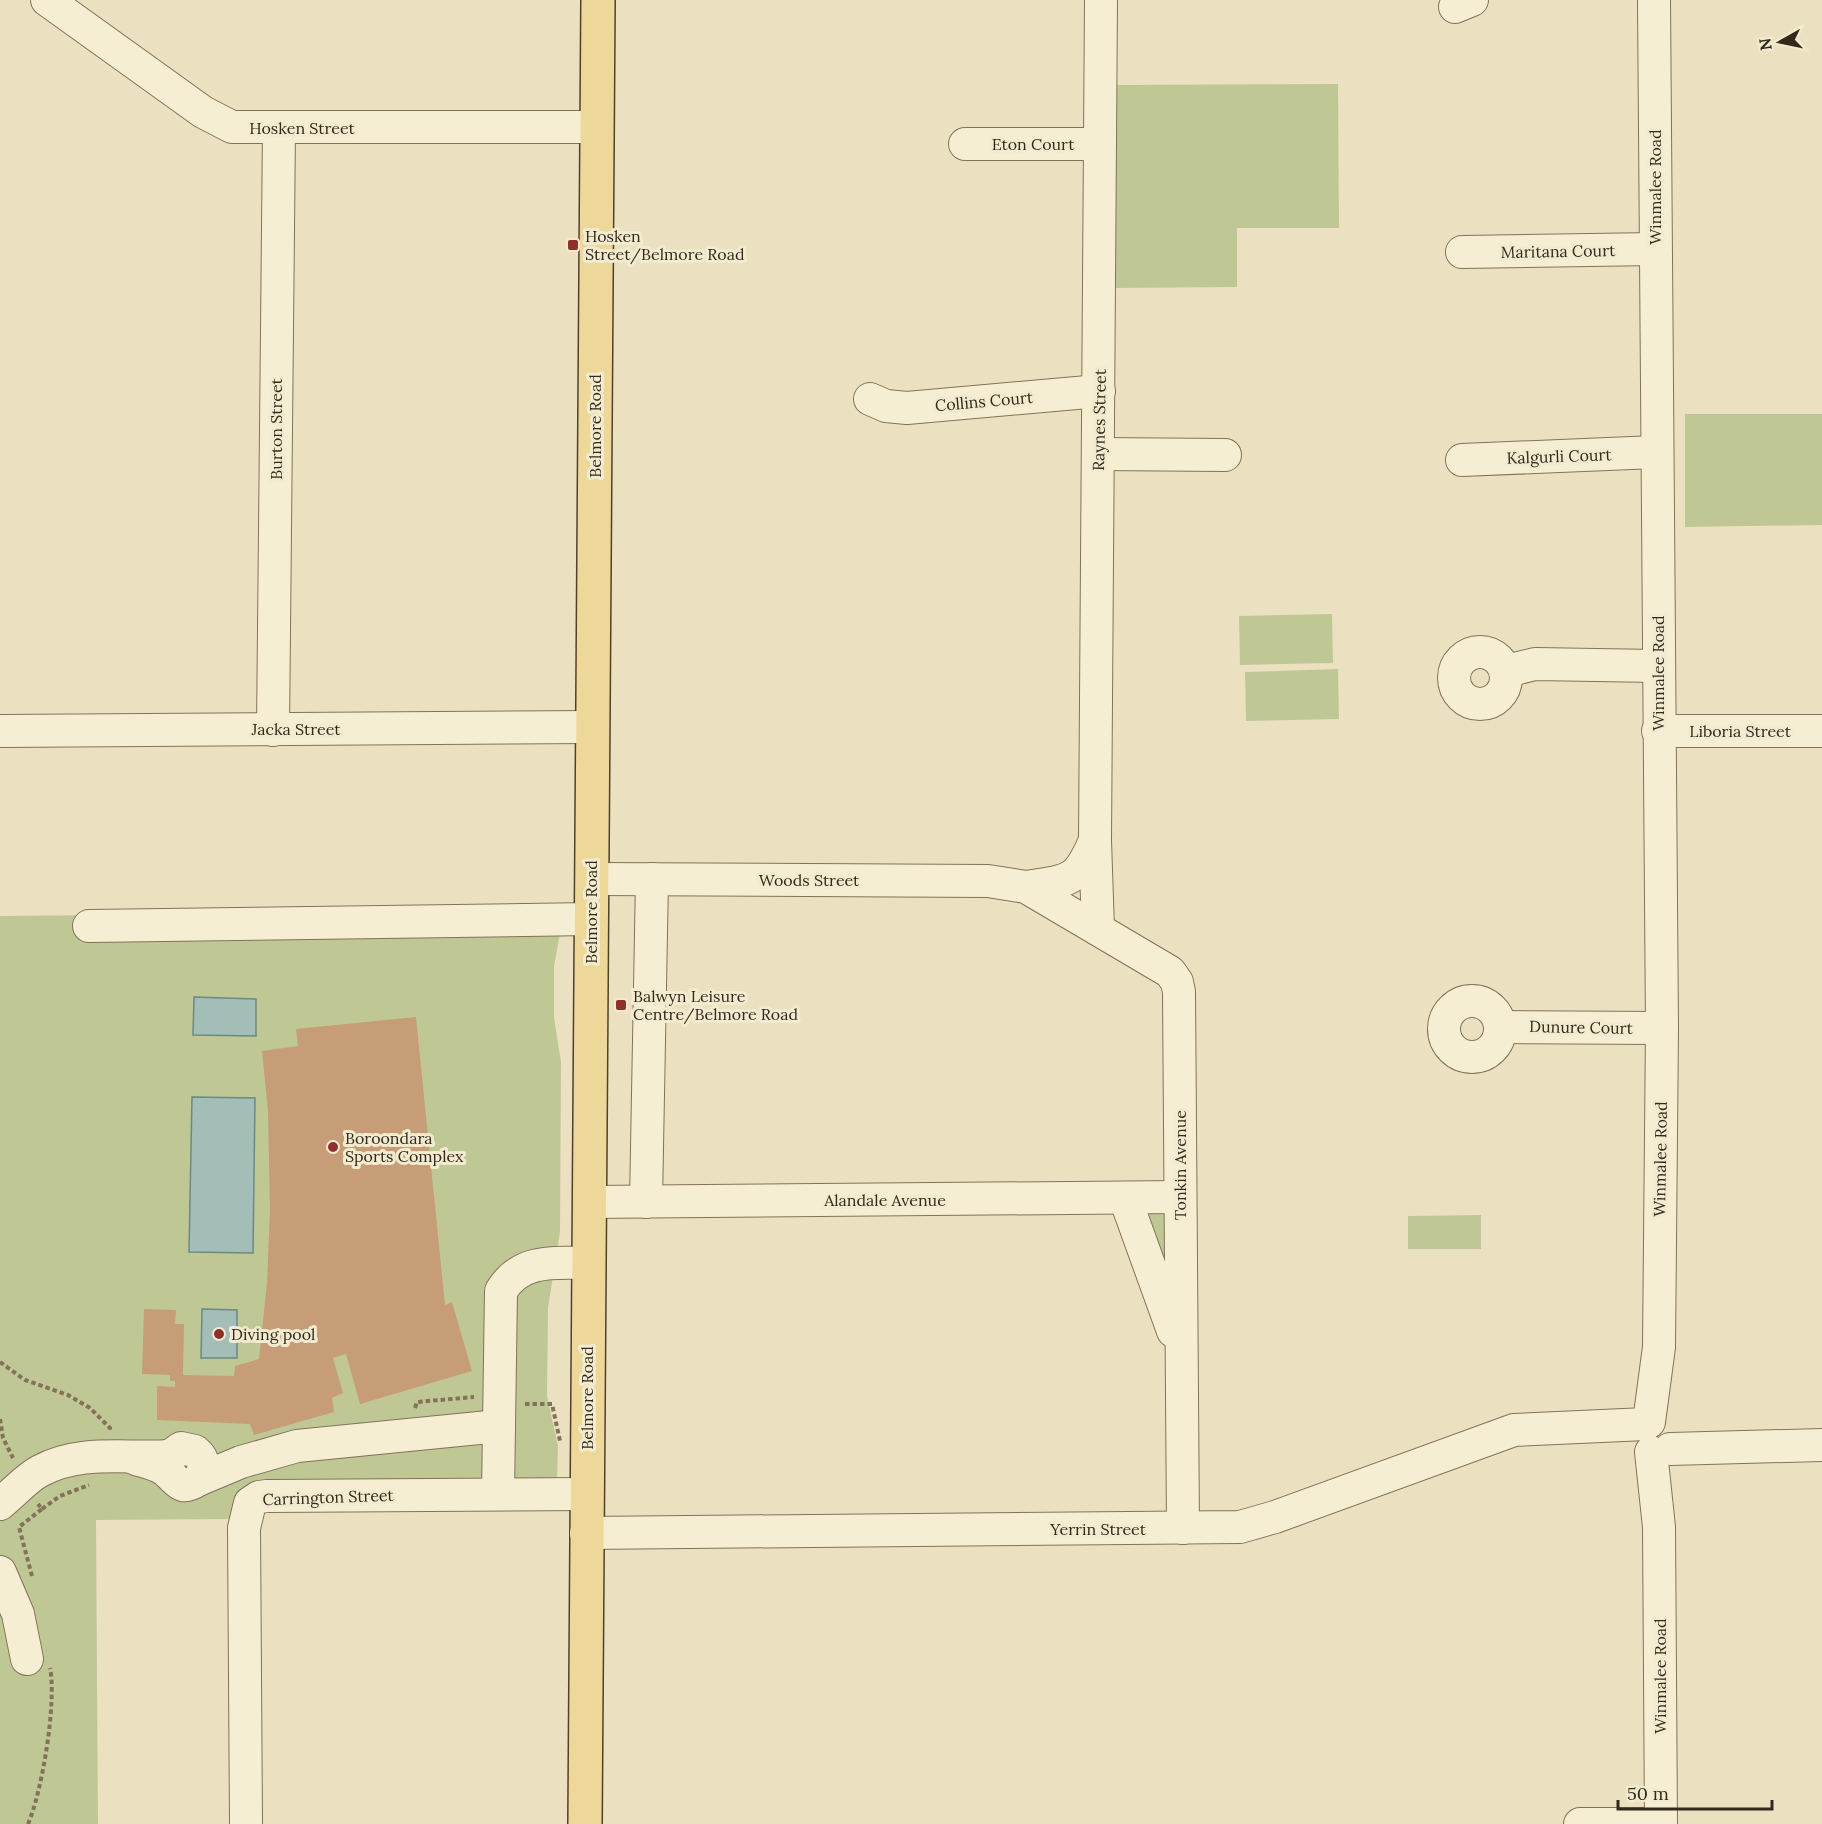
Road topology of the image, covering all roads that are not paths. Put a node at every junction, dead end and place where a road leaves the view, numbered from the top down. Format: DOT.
graph roads {
  1 [pos="48,0"];
  2 [pos="598,0"];
  3 [pos="1101,0"];
  4 [pos="1654,0"];
  5 [pos="597,127"];
  6 [pos="279,129"];
  7 [pos="965,144"];
  8 [pos="1100,144"];
  9 [pos="1655,249"];
  10 [pos="1462,252"];
  11 [pos="1100,391"];
  12 [pos="870,399"];
  13 [pos="1656,452"];
  14 [pos="1098,454"];
  15 [pos="1225,455"];
  16 [pos="1462,460"];
  17 [pos="1658,666"];
  18 [pos="1506,671"];
  19 [pos="593,727"];
  20 [pos="273,730"];
  21 [pos="0,731"];
  22 [pos="1658,731"];
  23 [pos="1822,731"];
  24 [pos="1095,840"];
  25 [pos="592,879"];
  26 [pos="652,879"];
  27 [pos="1026,887"];
  28 [pos="591,919"];
  29 [pos="89,926"];
  30 [pos="1098,928"];
  31 [pos="1500,1027"];
  32 [pos="1662,1028"];
  33 [pos="1180,1197"];
  34 [pos="1125,1198"];
  35 [pos="589,1202"];
  36 [pos="646,1202"];
  37 [pos="588,1263"];
  38 [pos="1181,1354"];
  39 [pos="498,1426"];
  40 [pos="1658,1437"];
  41 [pos="1822,1445"];
  42 [pos="498,1494"];
  43 [pos="587,1494"];
  44 [pos="0,1504"];
  45 [pos="1183,1528"];
  46 [pos="586,1533"];
  47 [pos="0,1572"];
  48 [pos="38,1662"];
  49 [pos="246,1824"];
  50 [pos="585,1824"];
  51 [pos="1580,1824"];
  52 [pos="1661,1824"];
  1 -- 6 [label="street, Hosken Street"];
  2 -- 5 [label="main road, Belmore Road"];
  3 -- 8 [label="street, Raynes Street"];
  4 -- 9 [label="street, Winmalee Road"];
  5 -- 6 [label="street, Hosken Street"];
  5 -- 19 [label="main road, Belmore Road"];
  6 -- 20 [label="street, Burton Street"];
  7 -- 8 [label="street, Eton Court"];
  8 -- 11 [label="street, Raynes Street"];
  9 -- 10 [label="street, Maritana Court"];
  9 -- 13 [label="street, Winmalee Road"];
  11 -- 12 [label="street, Collins Court"];
  11 -- 14 [label="street, Raynes Street"];
  13 -- 16 [label="street, Kalgurli Court"];
  13 -- 17 [label="street, Winmalee Road"];
  14 -- 15 [label="street"];
  14 -- 24 [label="street, Raynes Street"];
  17 -- 18 [label="street"];
  17 -- 22 [label="street, Winmalee Road"];
  19 -- 20 [label="street, Jacka Street"];
  19 -- 25 [label="main road, Belmore Road"];
  20 -- 21 [label="street, Jacka Street"];
  22 -- 23 [label="street, Liboria Street"];
  22 -- 32 [label="street, Winmalee Road"];
  24 -- 27 [label="street, Raynes Street"];
  24 -- 30 [label="street, Raynes Street"];
  25 -- 26 [label="street, Woods Street"];
  25 -- 28 [label="main road, Belmore Road"];
  26 -- 27 [label="street, Woods Street"];
  26 -- 36 [label="street"];
  27 -- 30 [label="street, Tonkin Avenue"];
  28 -- 29 [label="street"];
  28 -- 35 [label="main road, Belmore Road"];
  30 -- 33 [label="street, Tonkin Avenue"];
  31 -- 32 [label="street, Dunure Court"];
  32 -- 40 [label="street, Winmalee Road"];
  33 -- 34 [label="street, Alandale Avenue"];
  33 -- 38 [label="street, Tonkin Avenue"];
  34 -- 36 [label="street, Alandale Avenue"];
  34 -- 38 [label="street"];
  35 -- 36 [label="street, Alandale Avenue"];
  35 -- 37 [label="main road, Belmore Road"];
  37 -- 39 [label="street"];
  37 -- 43 [label="main road, Belmore Road"];
  38 -- 45 [label="street, Tonkin Avenue"];
  39 -- 42 [label="street"];
  39 -- 44 [label="street"];
  40 -- 41 [label="street, Yerrin Street"];
  40 -- 45 [label="street, Yerrin Street"];
  40 -- 52 [label="street, Winmalee Road"];
  42 -- 43 [label="street, Carrington Street"];
  42 -- 49 [label="street, Carrington Street"];
  43 -- 46 [label="main road, Belmore Road"];
  45 -- 46 [label="street, Yerrin Street"];
  46 -- 50 [label="main road, Belmore Road"];
  47 -- 48 [label="street"];
  51 -- 52 [label="street"];
}
